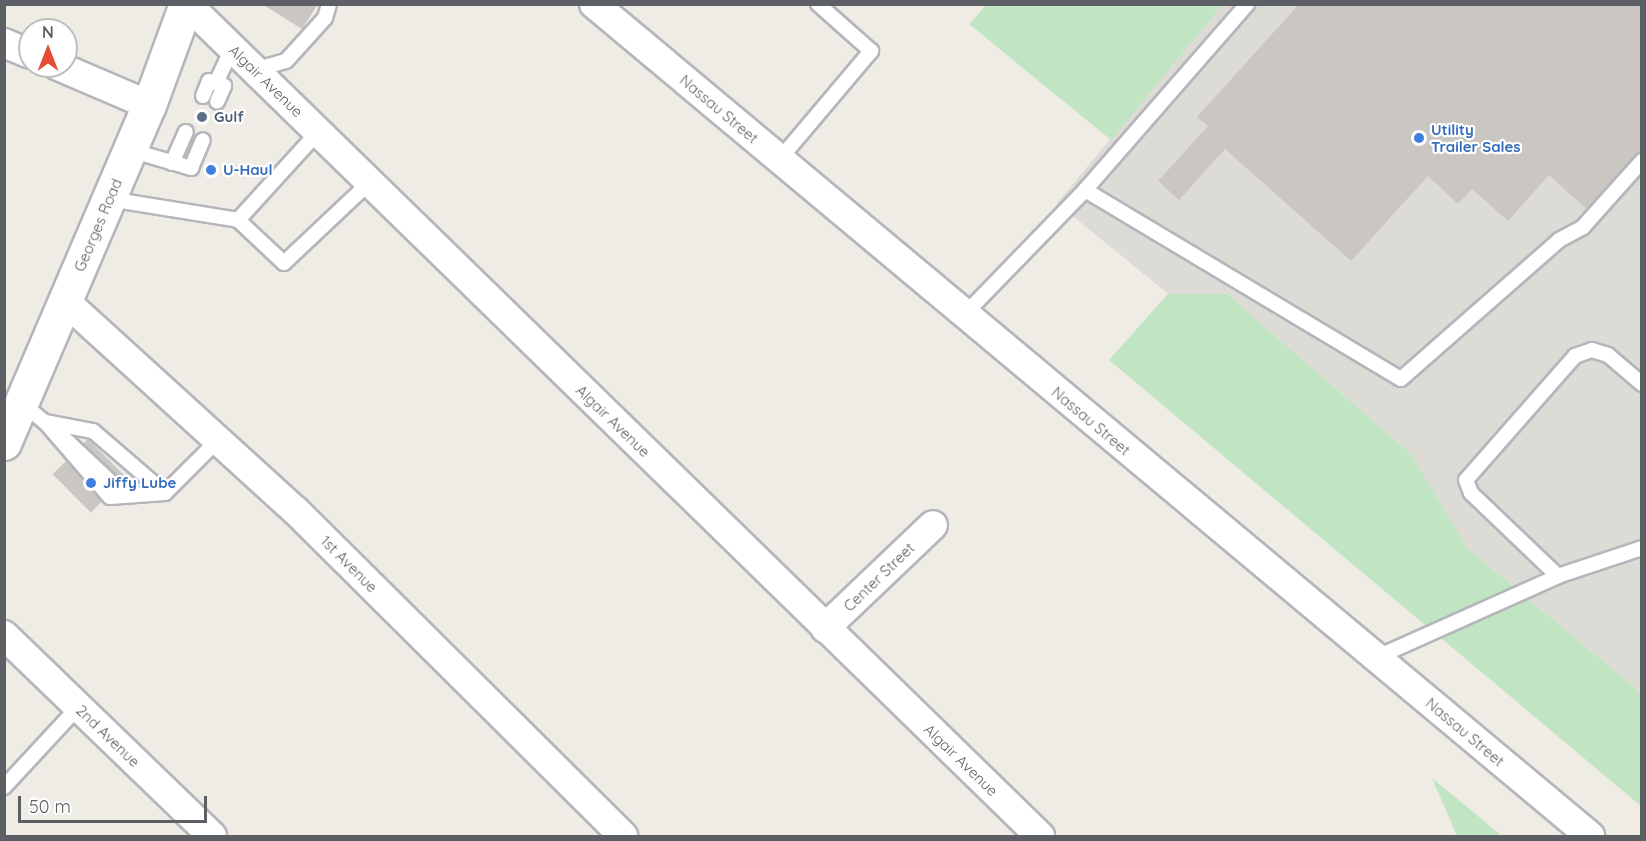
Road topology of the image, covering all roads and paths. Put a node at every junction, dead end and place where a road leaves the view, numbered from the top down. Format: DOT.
graph roads {
  1 [pos="187,4"];
  2 [pos="329,4"];
  3 [pos="594,4"];
  4 [pos="818,4"];
  5 [pos="1247,4"];
  6 [pos="4,43"];
  7 [pos="18,49"];
  8 [pos="232,49"];
  9 [pos="254,70"];
  10 [pos="78,75"];
  11 [pos="216,83"];
  12 [pos="203,96"];
  13 [pos="217,102"];
  14 [pos="149,105"];
  15 [pos="186,132"];
  16 [pos="318,132"];
  17 [pos="203,140"];
  18 [pos="130,150"];
  19 [pos="779,160"];
  20 [pos="1641,161"];
  21 [pos="172,163"];
  22 [pos="369,183"];
  23 [pos="1085,190"];
  24 [pos="109,199"];
  25 [pos="238,220"];
  26 [pos="65,301"];
  27 [pos="964,315"];
  28 [pos="1641,384"];
  29 [pos="33,413"];
  30 [pos="218,440"];
  31 [pos="4,443"];
  32 [pos="165,493"];
  33 [pos="933,525"];
  34 [pos="1641,548"];
  35 [pos="1558,576"];
  36 [pos="825,628"];
  37 [pos="4,635"];
  38 [pos="1376,658"];
  39 [pos="78,707"];
  40 [pos="4,788"];
  41 [pos="212,837"];
  42 [pos="623,837"];
  43 [pos="1040,837"];
  44 [pos="1590,837"];
  1 -- 8 [label="street, Algair Avenue"];
  1 -- 14 [label="street, Georges Road"];
  2 -- 9 [label="lane"];
  3 -- 19 [label="street, Nassau Street"];
  4 -- 19 [label="lane"];
  5 -- 23 [label="lane"];
  6 -- 7 [label="street"];
  8 -- 9 [label="street, Algair Avenue"];
  8 -- 11 [label="lane"];
  9 -- 16 [label="street, Algair Avenue"];
  10 -- 14 [label="street"];
  11 -- 12 [label="lane"];
  11 -- 13 [label="lane"];
  14 -- 18 [label="street, Georges Road"];
  15 -- 21 [label="lane"];
  16 -- 22 [label="street, Algair Avenue"];
  16 -- 25 [label="lane"];
  17 -- 21 [label="lane"];
  18 -- 21 [label="lane"];
  18 -- 24 [label="street, Georges Road"];
  19 -- 27 [label="street, Nassau Street"];
  20 -- 23 [label="lane"];
  22 -- 25 [label="lane"];
  22 -- 36 [label="street, Algair Avenue"];
  23 -- 27 [label="lane"];
  24 -- 25 [label="lane"];
  24 -- 26 [label="street, Georges Road"];
  26 -- 29 [label="street, Georges Road"];
  26 -- 30 [label="street, 1st Avenue"];
  27 -- 38 [label="street, Nassau Street"];
  28 -- 35 [label="lane"];
  29 -- 31 [label="street, Georges Road"];
  29 -- 32 [label="lane"];
  29 -- 32 [label="lane"];
  30 -- 32 [label="lane"];
  30 -- 42 [label="street, 1st Avenue"];
  33 -- 36 [label="street, Center Street"];
  34 -- 35 [label="lane"];
  35 -- 38 [label="lane"];
  36 -- 43 [label="street, Algair Avenue"];
  37 -- 39 [label="street, 2nd Avenue"];
  38 -- 44 [label="street, Nassau Street"];
  39 -- 40 [label="lane"];
  39 -- 41 [label="street, 2nd Avenue"];
}
